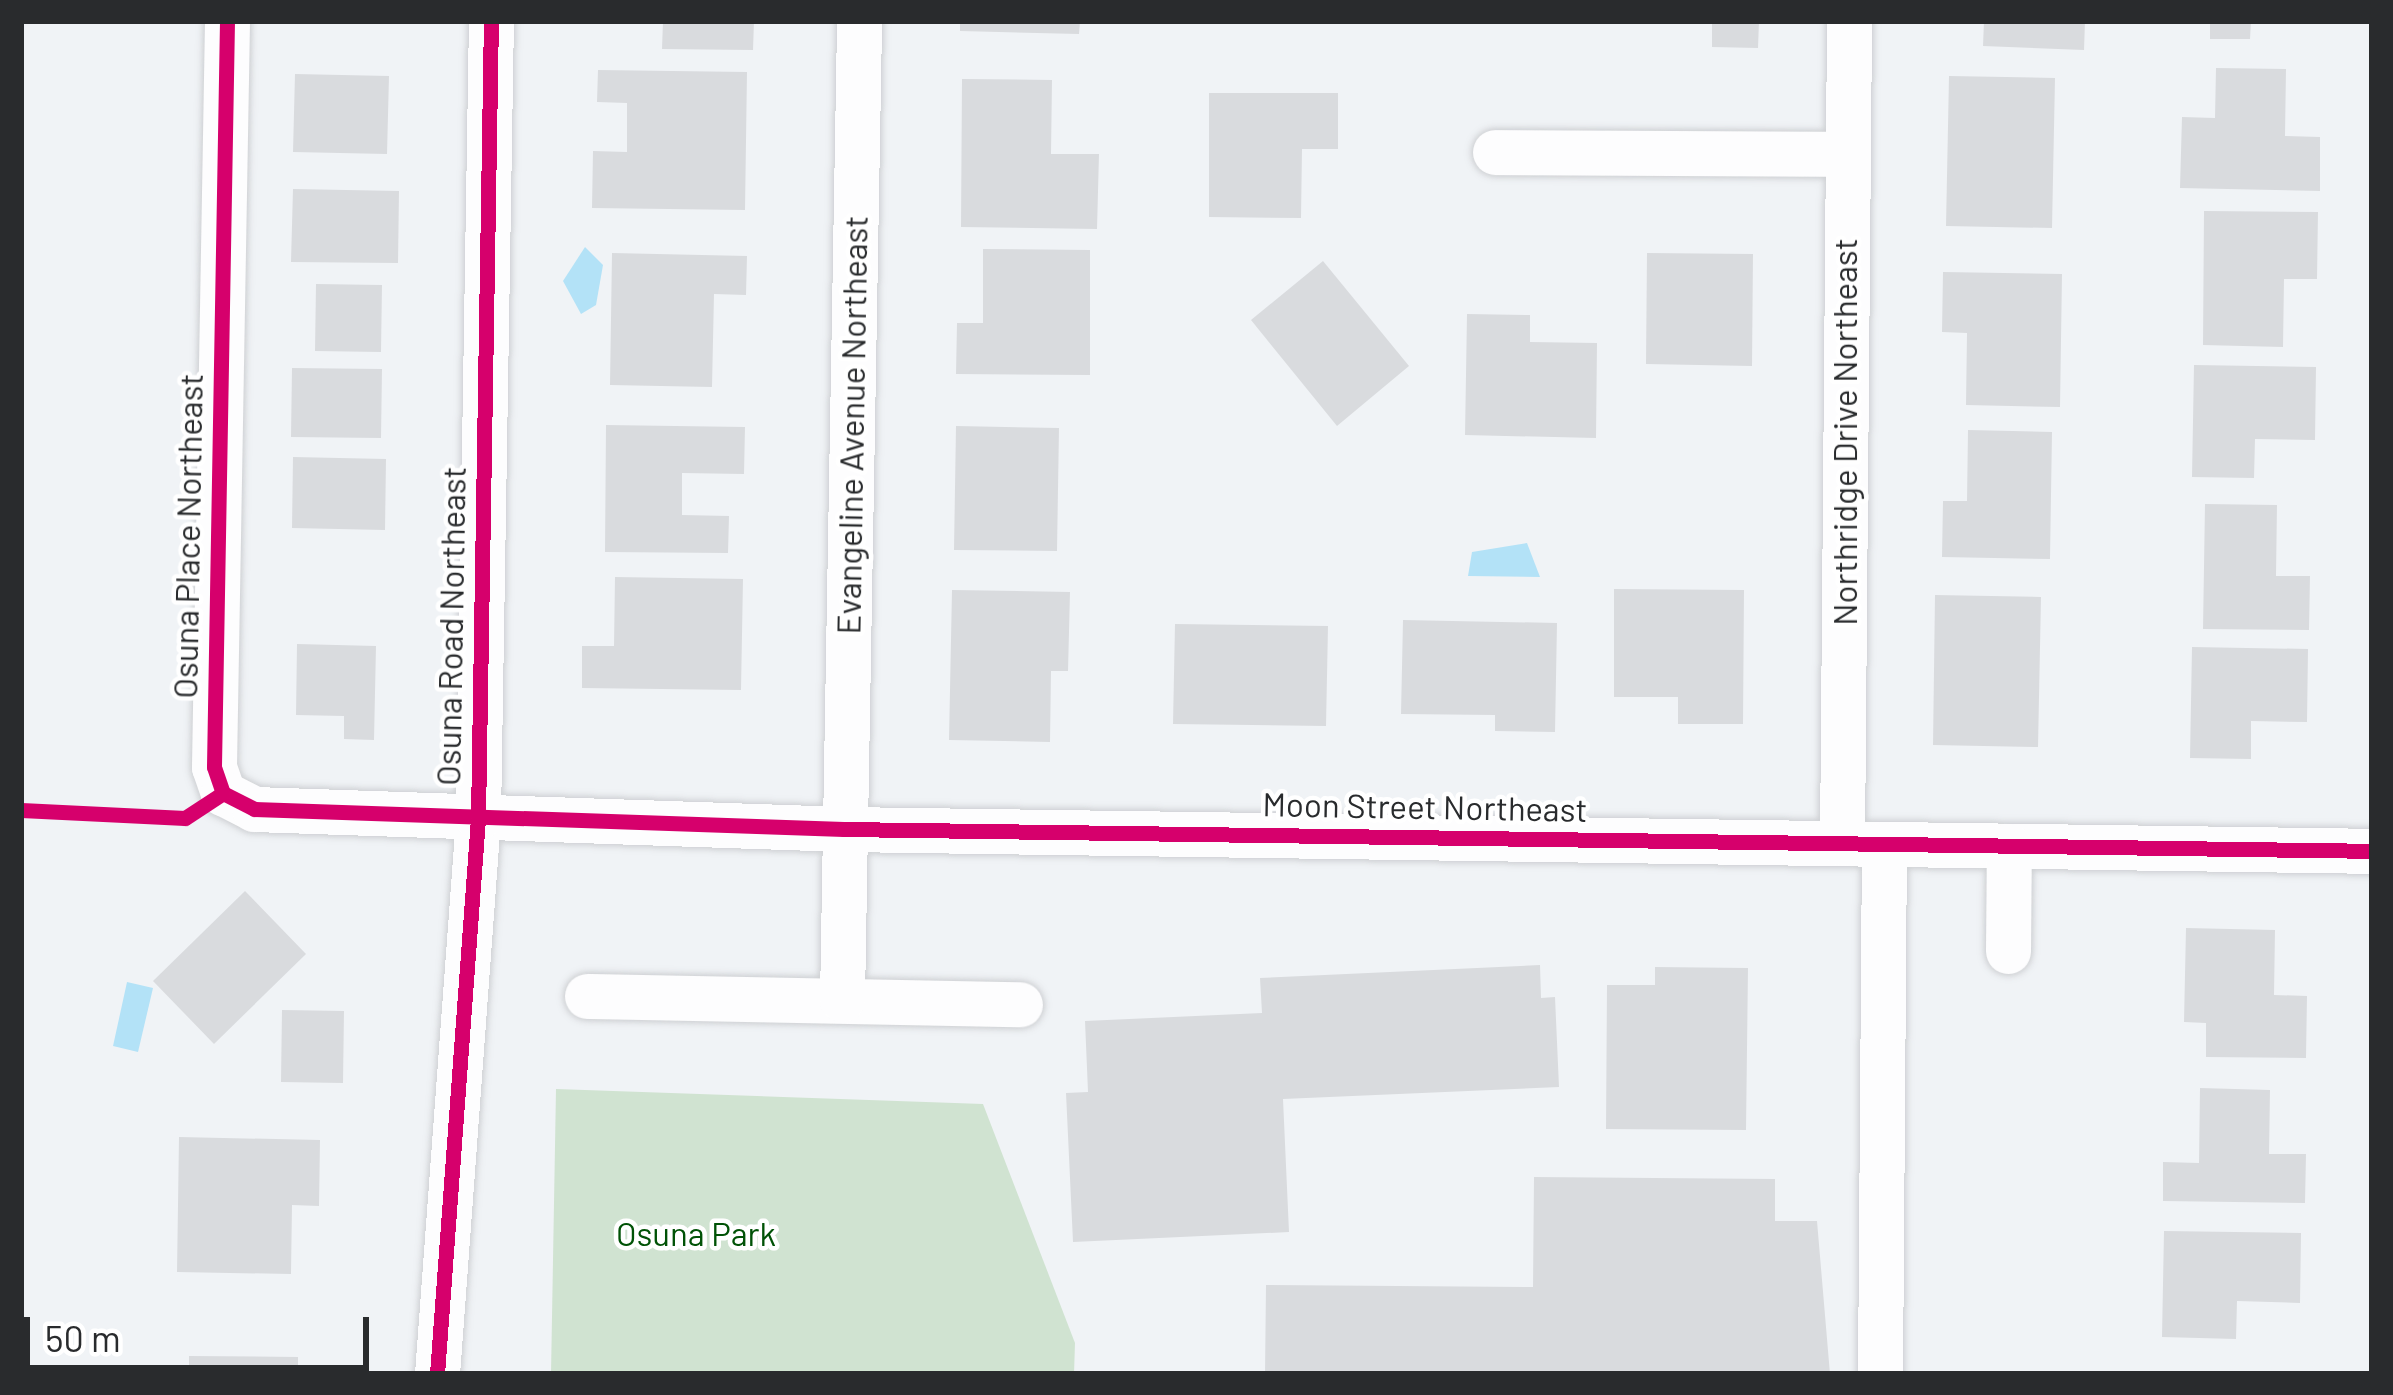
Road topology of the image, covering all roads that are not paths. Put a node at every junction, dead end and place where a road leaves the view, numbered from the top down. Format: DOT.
graph roads {
  1 [pos="227,21"];
  2 [pos="491,21"];
  3 [pos="859,21"];
  4 [pos="1849,21"];
  5 [pos="1495,152"];
  6 [pos="1847,154"];
  7 [pos="478,818"];
  8 [pos="844,829"];
  9 [pos="1863,844"];
  10 [pos="2009,846"];
  11 [pos="2372,851"];
  12 [pos="2008,951"];
  13 [pos="587,996"];
  14 [pos="842,999"];
  15 [pos="1020,1004"];
  16 [pos="437,1374"];
  17 [pos="1880,1374"];
  1 -- 7 [label="street, Osuna Place Northeast"];
  2 -- 7 [label="street, Osuna Road Northeast"];
  3 -- 8 [label="street, Evangeline Avenue Northeast"];
  4 -- 6 [label="street, Northridge Drive Northeast"];
  5 -- 6 [label="street"];
  6 -- 9 [label="street, Northridge Drive Northeast"];
  7 -- 8 [label="street, Moon Street Northeast"];
  7 -- 16 [label="street, Osuna Road Northeast"];
  8 -- 9 [label="street, Moon Street Northeast"];
  8 -- 14 [label="street, Evangeline Avenue Northeast"];
  9 -- 10 [label="street, Moon Street Northeast"];
  9 -- 17 [label="street, Northridge Drive Northeast"];
  10 -- 11 [label="street, Moon Street Northeast"];
  10 -- 12 [label="street"];
  13 -- 14 [label="street"];
  14 -- 15 [label="street"];
}
